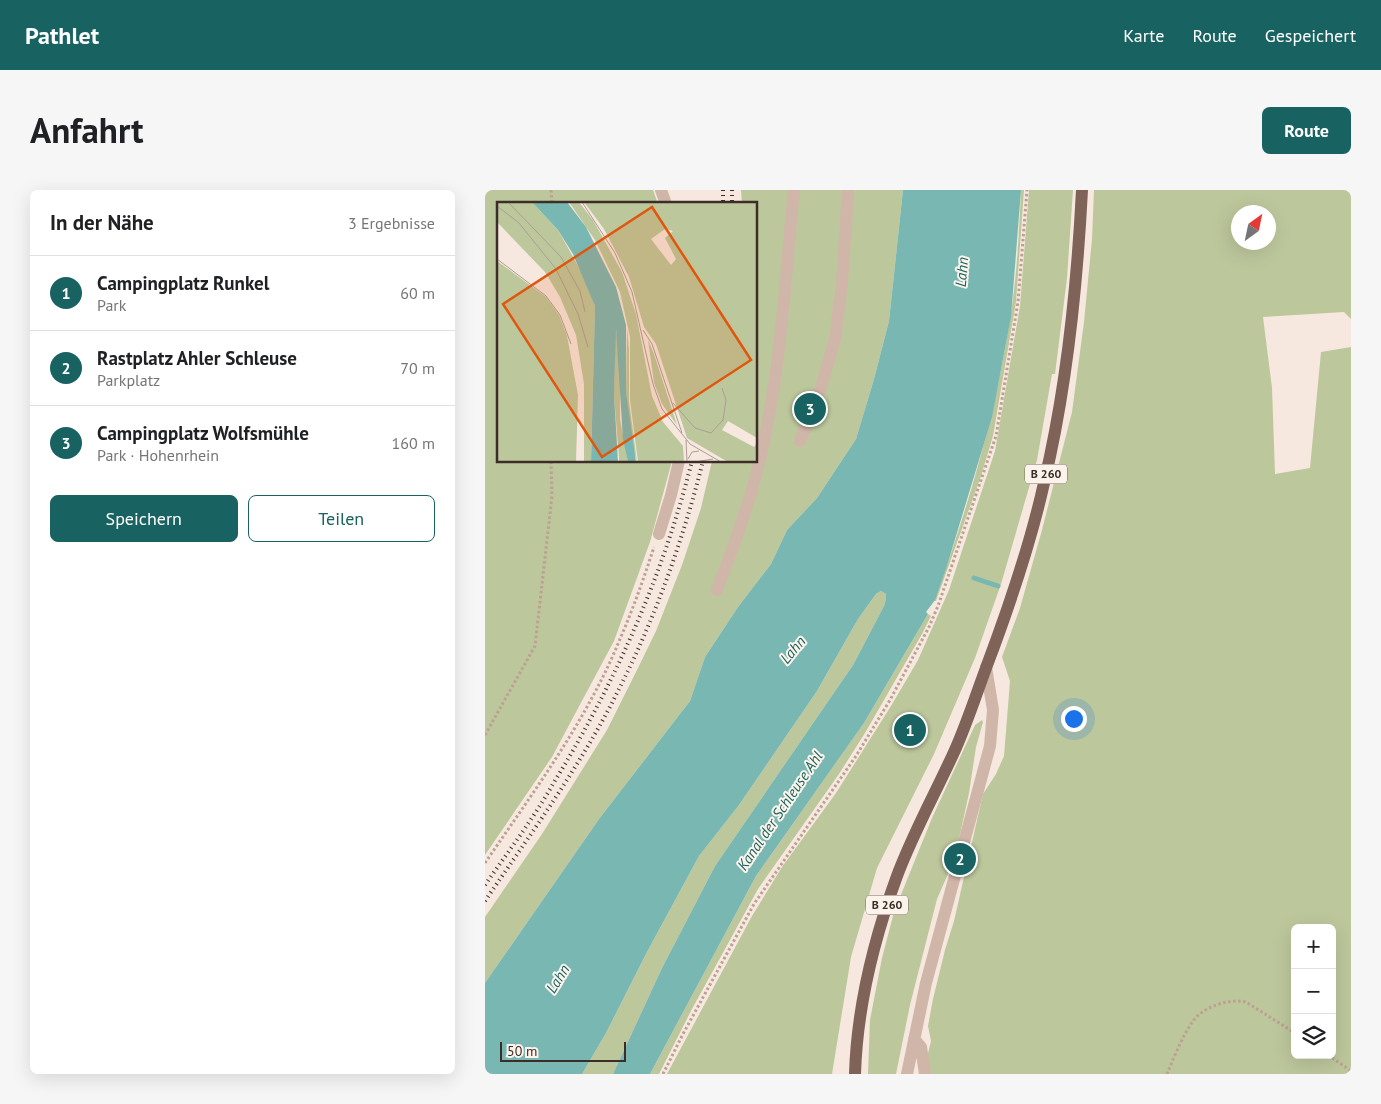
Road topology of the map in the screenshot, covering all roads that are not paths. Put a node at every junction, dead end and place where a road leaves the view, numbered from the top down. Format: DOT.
graph roads {
  1 [pos="794,190"];
  2 [pos="848,190"];
  3 [pos="1082,190"];
  4 [pos="800,442"];
  5 [pos="679,462"];
  6 [pos="659,534"];
  7 [pos="717,590"];
  8 [pos="987,667"];
  9 [pos="914,1039"];
  10 [pos="855,1074"];
  11 [pos="907,1074"];
  12 [pos="925,1074"];
  1 -- 7 [label="street"];
  2 -- 4 [label="street"];
  3 -- 8 [label="main road, B 260"];
  5 -- 6 [label="street"];
  8 -- 9 [label="street"];
  8 -- 10 [label="main road, B 260"];
  9 -- 11 [label="street"];
  9 -- 12 [label="street"];
}
